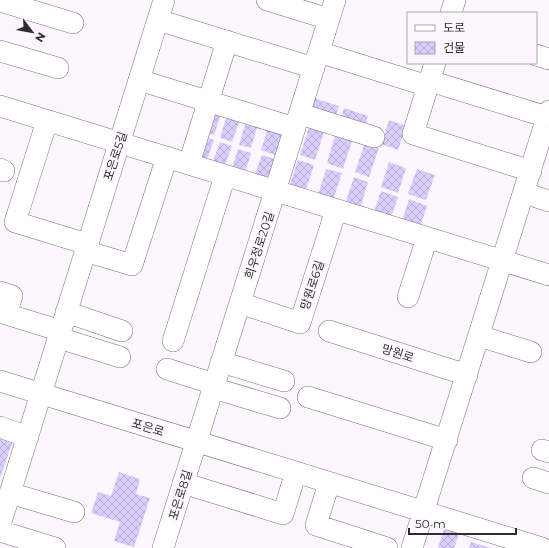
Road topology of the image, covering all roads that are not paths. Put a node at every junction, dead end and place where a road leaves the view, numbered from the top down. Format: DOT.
graph roads {
  1 [pos="164,0"];
  2 [pos="266,0"];
  3 [pos="455,0"];
  4 [pos="0,1"];
  5 [pos="332,10"];
  6 [pos="451,12"];
  7 [pos="158,20"];
  8 [pos="73,24"];
  9 [pos="227,41"];
  10 [pos="0,51"];
  11 [pos="537,55"];
  12 [pos="549,59"];
  13 [pos="317,60"];
  14 [pos="58,68"];
  15 [pos="431,77"];
  16 [pos="139,80"];
  17 [pos="208,101"];
  18 [pos="0,106"];
  19 [pos="548,119"];
  20 [pos="47,121"];
  21 [pos="298,121"];
  22 [pos="374,136"];
  23 [pos="120,142"];
  24 [pos="167,157"];
  25 [pos="189,164"];
  26 [pos="530,171"];
  27 [pos="224,176"];
  28 [pos="276,192"];
  29 [pos="524,193"];
  30 [pos="549,201"];
  31 [pos="336,210"];
  32 [pos="427,238"];
  33 [pos="86,247"];
  34 [pos="502,261"];
  35 [pos="549,275"];
  36 [pos="0,292"];
  37 [pos="408,297"];
  38 [pos="240,303"];
  39 [pos="62,327"];
  40 [pos="122,331"];
  41 [pos="328,331"];
  42 [pos="479,336"];
  43 [pos="173,341"];
  44 [pos="531,352"];
  45 [pos="120,357"];
  46 [pos="221,362"];
  47 [pos="167,369"];
  48 [pos="466,375"];
  49 [pos="0,381"];
  50 [pos="284,381"];
  51 [pos="214,386"];
  52 [pos="42,394"];
  53 [pos="308,397"];
  54 [pos="280,408"];
  55 [pos="0,427"];
  56 [pos="28,437"];
  57 [pos="447,440"];
  58 [pos="196,442"];
  59 [pos="296,472"];
  60 [pos="183,483"];
  61 [pos="329,483"];
  62 [pos="10,493"];
  63 [pos="74,512"];
  64 [pos="424,512"];
  65 [pos="0,525"];
  66 [pos="0,531"];
  67 [pos="549,531"];
  68 [pos="55,548"];
  69 [pos="163,548"];
  70 [pos="387,548"];
  71 [pos="412,548"];
  72 [pos="543,548"];
  1 -- 7 [label="street, 포은로5길"];
  2 -- 5 [label="street, 희우정로20길"];
  3 -- 6 [label="street"];
  4 -- 8 [label="street"];
  5 -- 13 [label="street, 희우정로20길"];
  7 -- 9 [label="street"];
  7 -- 16 [label="street, 포은로5길"];
  9 -- 13 [label="street"];
  9 -- 17 [label="street"];
  10 -- 14 [label="street"];
  11 -- 12 [label="street"];
  13 -- 15 [label="street"];
  13 -- 21 [label="street, 희우정로20길"];
  15 -- 19 [label="street"];
  15 -- 26 [label="street"];
  16 -- 17 [label="street"];
  16 -- 23 [label="street, 포은로5길"];
  17 -- 21 [label="street"];
  17 -- 25 [label="street"];
  18 -- 20 [label="street"];
  19 -- 26 [label="street"];
  20 -- 23 [label="street"];
  20 -- 33 [label="street"];
  21 -- 22 [label="street"];
  21 -- 28 [label="street, 희우정로20길"];
  23 -- 24 [label="street"];
  23 -- 33 [label="street, 포은로5길"];
  24 -- 25 [label="street"];
  24 -- 33 [label="street"];
  25 -- 27 [label="street"];
  26 -- 29 [label="street"];
  27 -- 28 [label="street"];
  27 -- 43 [label="street"];
  28 -- 31 [label="street"];
  28 -- 38 [label="street, 희우정로20길"];
  29 -- 30 [label="street"];
  29 -- 34 [label="street"];
  31 -- 32 [label="street"];
  31 -- 38 [label="street, 망원로6길"];
  32 -- 34 [label="street"];
  32 -- 37 [label="street"];
  33 -- 39 [label="street, 포은로5길"];
  34 -- 35 [label="street"];
  34 -- 42 [label="street"];
  36 -- 39 [label="street"];
  38 -- 46 [label="street, 희우정로20길"];
  39 -- 40 [label="street"];
  39 -- 45 [label="street"];
  39 -- 52 [label="street, 포은로5길"];
  41 -- 48 [label="street, 망원로"];
  42 -- 44 [label="street"];
  42 -- 48 [label="street"];
  46 -- 50 [label="street"];
  46 -- 51 [label="street, 희우정로20길"];
  47 -- 51 [label="street"];
  48 -- 57 [label="street"];
  49 -- 52 [label="street, 포은로"];
  51 -- 54 [label="street"];
  51 -- 58 [label="street, 희우정로20길"];
  52 -- 56 [label="street, 포은로5길"];
  52 -- 58 [label="street, 포은로"];
  53 -- 57 [label="street"];
  55 -- 56 [label="street"];
  56 -- 62 [label="street, 포은로5길"];
  57 -- 64 [label="street"];
  58 -- 59 [label="street, 포은로"];
  58 -- 60 [label="street, 포은로8길"];
  59 -- 60 [label="street"];
  59 -- 61 [label="street, 포은로"];
  60 -- 69 [label="street, 포은로8길"];
  61 -- 64 [label="street, 포은로"];
  61 -- 70 [label="street"];
  62 -- 63 [label="street"];
  62 -- 65 [label="street, 포은로5길"];
  64 -- 71 [label="street"];
  64 -- 72 [label="street, 포은로"];
  66 -- 68 [label="street"];
  67 -- 72 [label="street"];
}
